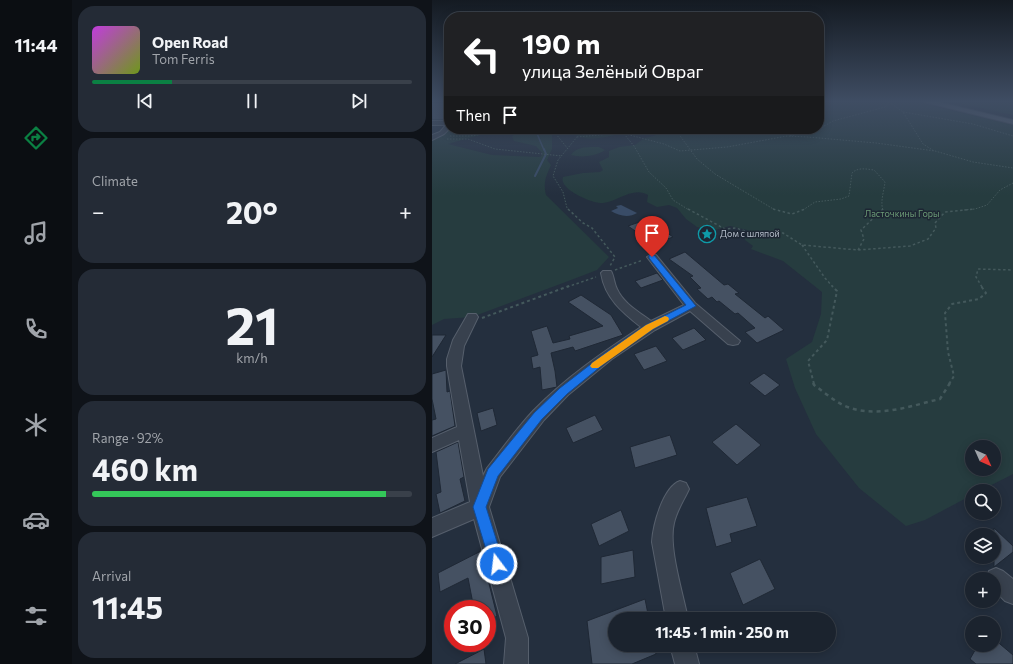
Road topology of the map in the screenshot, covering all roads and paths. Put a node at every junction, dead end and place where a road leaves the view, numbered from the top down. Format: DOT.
graph roads {
  1 [pos="915,133"];
  2 [pos="1003,133"];
  3 [pos="484,134"];
  4 [pos="557,134"];
  5 [pos="578,134"];
  6 [pos="622,134"];
  7 [pos="679,134"];
  8 [pos="796,134"];
  9 [pos="787,136"];
  10 [pos="1013,136"];
  11 [pos="434,137"];
  12 [pos="577,137"];
  13 [pos="568,149"];
  14 [pos="692,151"];
  15 [pos="935,151"];
  16 [pos="562,156"];
  17 [pos="1013,168"];
  18 [pos="1013,183"];
  19 [pos="802,245"];
  20 [pos="858,250"];
  21 [pos="652,257"];
  22 [pos="1013,270"];
  23 [pos="607,273"];
  24 [pos="692,306"];
  25 [pos="470,321"];
  26 [pos="650,327"];
  27 [pos="732,342"];
  28 [pos="466,430"];
  29 [pos="432,445"];
  30 [pos="680,488"];
  31 [pos="480,507"];
  32 [pos="432,528"];
  33 [pos="1001,582"];
  34 [pos="1013,593"];
  35 [pos="676,612"];
  36 [pos="684,652"];
  37 [pos="516,664"];
  38 [pos="687,664"];
  1 -- 15 [label="path"];
  2 -- 10 [label="path"];
  3 -- 11 [label="path"];
  4 -- 13 [label="path"];
  5 -- 12 [label="path"];
  6 -- 12 [label="path"];
  6 -- 14 [label="path"];
  6 -- 19 [label="path"];
  7 -- 14 [label="path"];
  8 -- 9 [label="path"];
  9 -- 14 [label="path"];
  9 -- 15 [label="path"];
  11 -- 16 [label="path"];
  12 -- 13 [label="path"];
  13 -- 16 [label="path"];
  14 -- 20 [label="path"];
  15 -- 17 [label="path"];
  16 -- 23 [label="path"];
  18 -- 20 [label="path"];
  19 -- 20 [label="path"];
  19 -- 22 [label="path"];
  21 -- 23 [label="path"];
  21 -- 24 [label="street"];
  23 -- 25 [label="path"];
  23 -- 26 [label="street"];
  24 -- 26 [label="street"];
  24 -- 27 [label="street"];
  25 -- 28 [label="street"];
  26 -- 31 [label="street"];
  28 -- 29 [label="street"];
  28 -- 31 [label="street"];
  30 -- 35 [label="street"];
  31 -- 32 [label="street"];
  31 -- 37 [label="street"];
  33 -- 34 [label="street"];
  36 -- 38 [label="street"];
}
